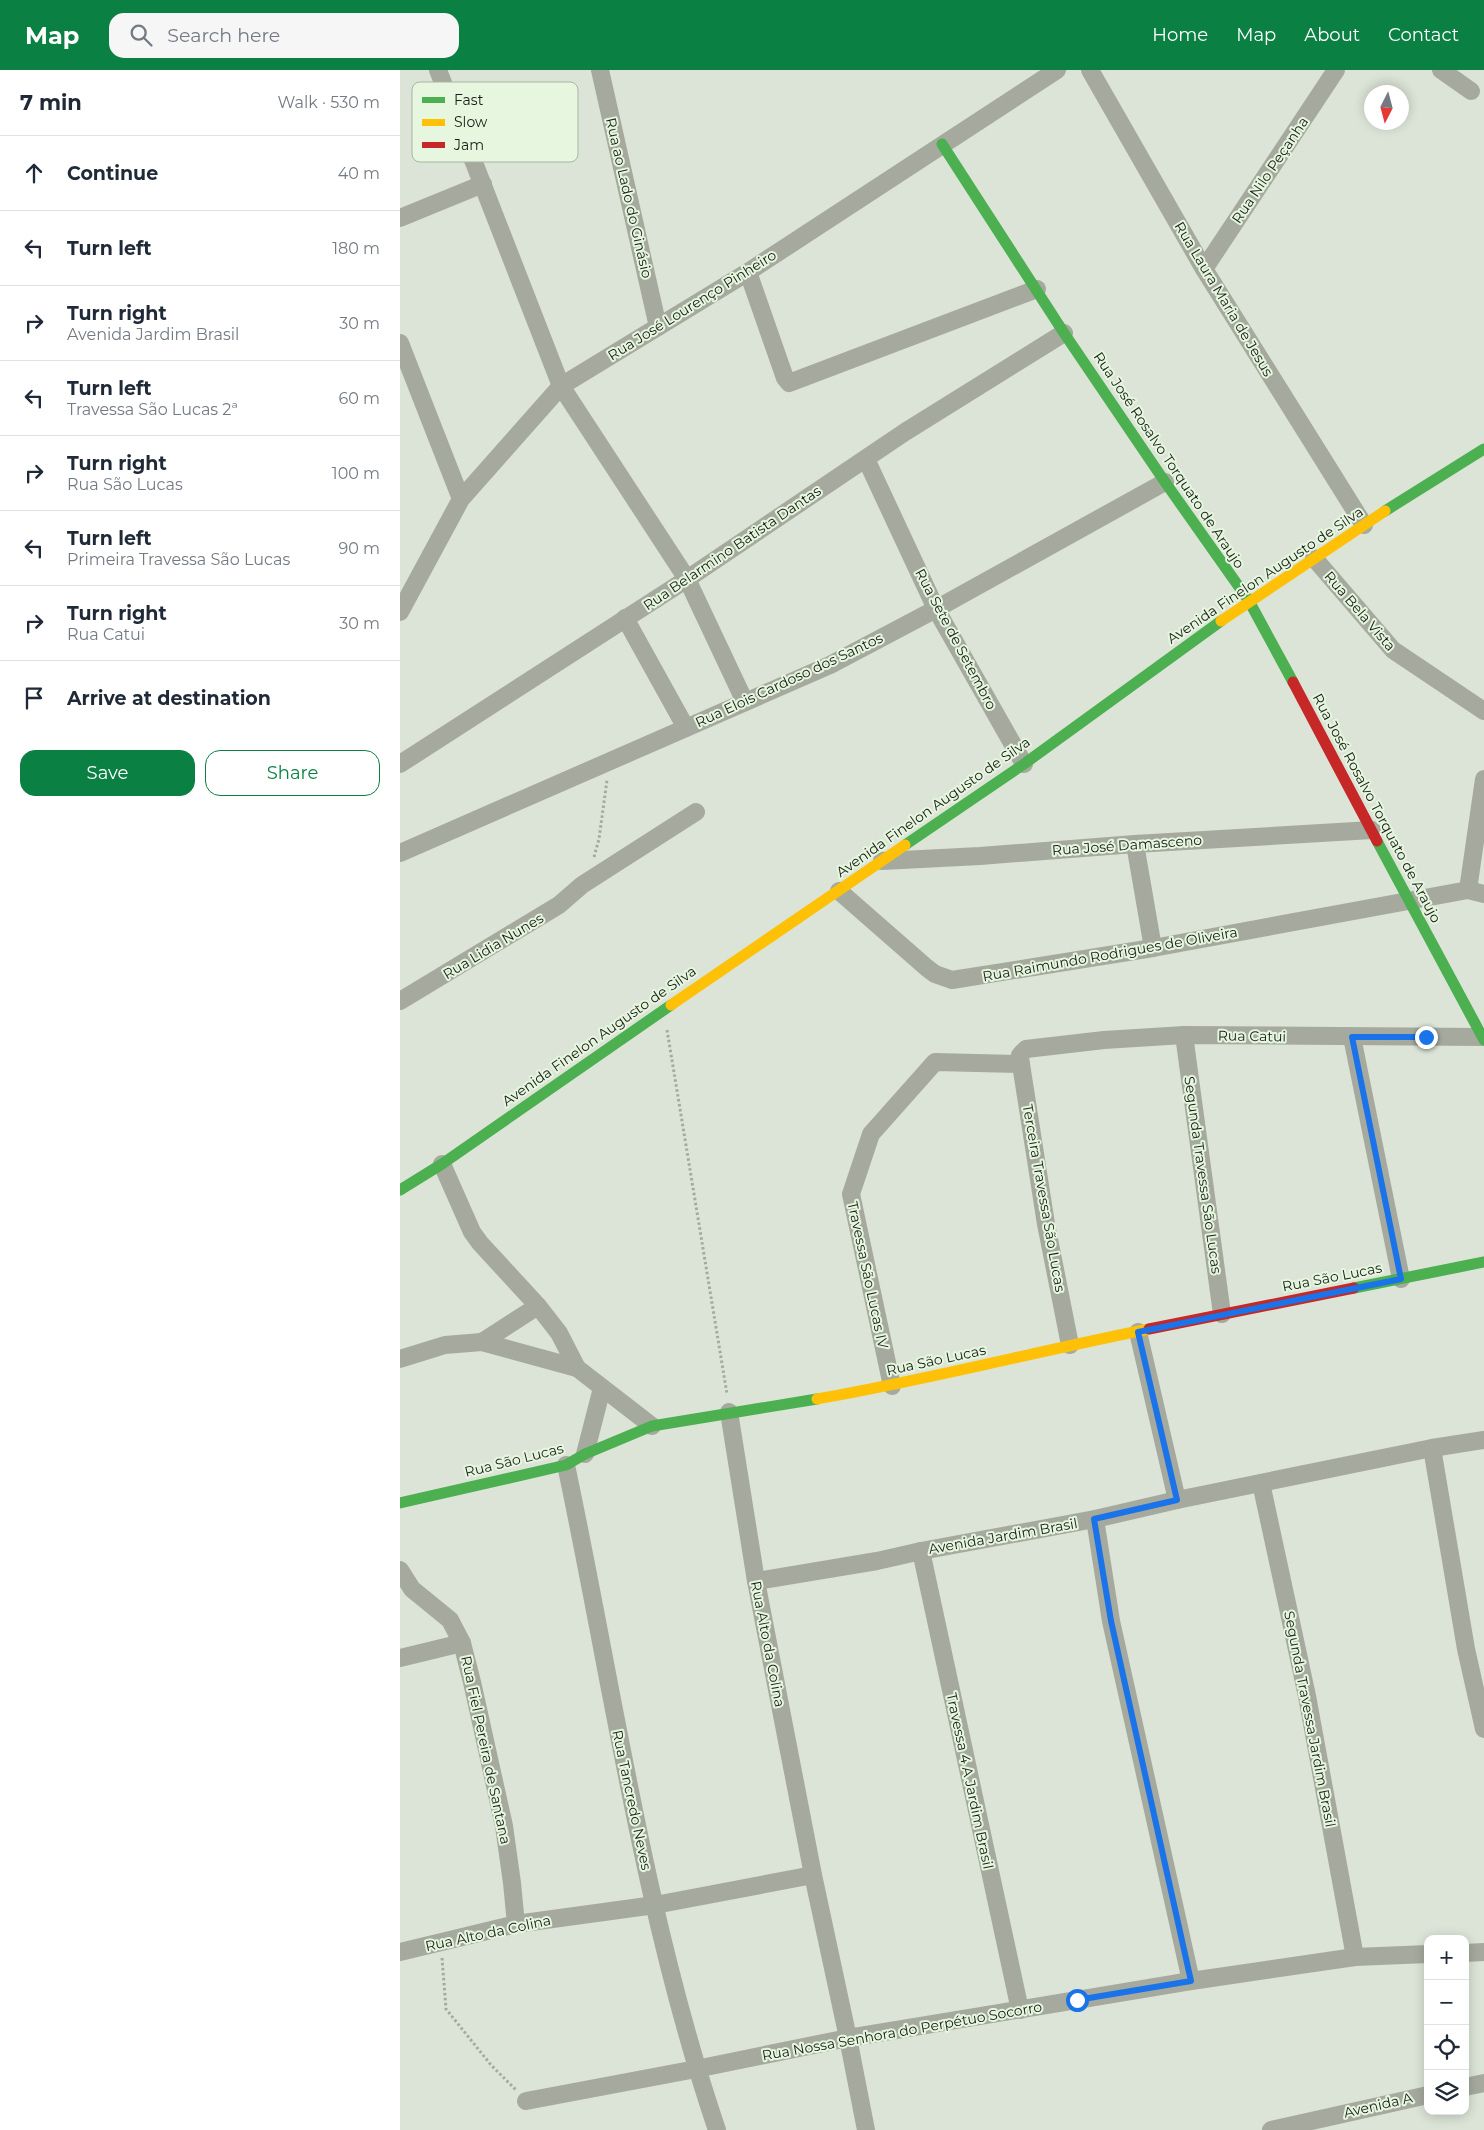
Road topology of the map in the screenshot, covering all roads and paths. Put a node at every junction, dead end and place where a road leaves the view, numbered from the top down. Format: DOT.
graph roads {
  1 [pos="438,70"];
  2 [pos="600,70"];
  3 [pos="1057,70"];
  4 [pos="1090,70"];
  5 [pos="1336,70"];
  6 [pos="1441,70"];
  7 [pos="443,82"];
  8 [pos="1471,91"];
  9 [pos="942,144"];
  10 [pos="474,162"];
  11 [pos="483,184"];
  12 [pos="400,218"];
  13 [pos="1204,269"];
  14 [pos="748,272"];
  15 [pos="1037,289"];
  16 [pos="658,327"];
  17 [pos="1064,333"];
  18 [pos="400,342"];
  19 [pos="561,386"];
  20 [pos="1484,449"];
  21 [pos="866,459"];
  22 [pos="1165,482"];
  23 [pos="462,499"];
  24 [pos="1364,525"];
  25 [pos="1314,558"];
  26 [pos="686,579"];
  27 [pos="1249,601"];
  28 [pos="936,609"];
  29 [pos="400,612"];
  30 [pos="625,618"];
  31 [pos="745,702"];
  32 [pos="1484,711"];
  33 [pos="686,728"];
  34 [pos="609,762"];
  35 [pos="400,764"];
  36 [pos="1024,764"];
  37 [pos="1484,779"];
  38 [pos="696,812"];
  39 [pos="1372,830"];
  40 [pos="1135,844"];
  41 [pos="400,853"];
  42 [pos="594,858"];
  43 [pos="882,862"];
  44 [pos="839,890"];
  45 [pos="1476,892"];
  46 [pos="1411,902"];
  47 [pos="1153,948"];
  48 [pos="400,1001"];
  49 [pos="664,1009"];
  50 [pos="1184,1035"];
  51 [pos="1352,1037"];
  52 [pos="1483,1038"];
  53 [pos="1022,1058"];
  54 [pos="442,1164"];
  55 [pos="400,1190"];
  56 [pos="851,1194"];
  57 [pos="1484,1262"];
  58 [pos="1401,1279"];
  59 [pos="538,1306"];
  60 [pos="1222,1314"];
  61 [pos="1138,1332"];
  62 [pos="482,1342"];
  63 [pos="1070,1346"];
  64 [pos="400,1359"];
  65 [pos="577,1368"];
  66 [pos="892,1386"];
  67 [pos="602,1388"];
  68 [pos="730,1412"];
  69 [pos="652,1426"];
  70 [pos="1484,1440"];
  71 [pos="1432,1448"];
  72 [pos="585,1454"];
  73 [pos="566,1466"];
  74 [pos="1261,1483"];
  75 [pos="1177,1500"];
  76 [pos="400,1503"];
  77 [pos="1094,1519"];
  78 [pos="921,1551"];
  79 [pos="400,1570"];
  80 [pos="756,1581"];
  81 [pos="462,1643"];
  82 [pos="400,1658"];
  83 [pos="1484,1729"];
  84 [pos="813,1875"];
  85 [pos="655,1905"];
  86 [pos="516,1924"];
  87 [pos="441,1942"];
  88 [pos="400,1952"];
  89 [pos="1484,1952"];
  90 [pos="1469,1953"];
  91 [pos="1424,1954"];
  92 [pos="1355,1956"];
  93 [pos="1191,1981"];
  94 [pos="1020,2010"];
  95 [pos="848,2038"];
  96 [pos="696,2069"];
  97 [pos="1484,2083"];
  98 [pos="1469,2086"];
  99 [pos="1424,2095"];
  100 [pos="526,2101"];
  101 [pos="717,2130"];
  102 [pos="866,2130"];
  103 [pos="1271,2130"];
  1 -- 7 [label="street"];
  2 -- 16 [label="street, Rua ao Lado do Ginásio"];
  3 -- 9 [label="street, Rua José Lourenço Pinheiro"];
  4 -- 13 [label="street, Rua Laura Maria de Jesus"];
  5 -- 13 [label="street, Rua Nilo Peçanha"];
  6 -- 8 [label="street"];
  9 -- 14 [label="street, Rua José Lourenço Pinheiro"];
  9 -- 15 [label="street, Rua José Rosalvo Torquato de Araujo"];
  10 -- 11 [label="street"];
  11 -- 12 [label="street"];
  11 -- 19 [label="street"];
  13 -- 24 [label="street, Rua Laura Maria de Jesus"];
  14 -- 15 [label="street"];
  14 -- 16 [label="street, Rua José Lourenço Pinheiro"];
  15 -- 17 [label="street, Rua José Rosalvo Torquato de Araujo"];
  16 -- 19 [label="street, Rua José Lourenço Pinheiro"];
  17 -- 21 [label="street, Rua Belarmino Batista Dantas"];
  17 -- 22 [label="street, Rua José Rosalvo Torquato de Araujo"];
  18 -- 23 [label="street"];
  19 -- 23 [label="street, Rua José Lourenço Pinheiro"];
  19 -- 26 [label="street"];
  20 -- 24 [label="street, Avenida Finelon Augusto de Silva"];
  21 -- 26 [label="street, Rua Belarmino Batista Dantas"];
  21 -- 28 [label="street, Rua Sete de Setembro"];
  22 -- 27 [label="street, Rua José Rosalvo Torquato de Araujo"];
  22 -- 28 [label="street, Rua Elois Cardoso dos Santos"];
  23 -- 29 [label="street, Rua José Lourenço Pinheiro"];
  24 -- 25 [label="street, Avenida Finelon Augusto de Silva"];
  25 -- 27 [label="street, Avenida Finelon Augusto de Silva"];
  25 -- 32 [label="street, Rua Bela Vista"];
  26 -- 30 [label="street, Rua Belarmino Batista Dantas"];
  26 -- 31 [label="street"];
  27 -- 36 [label="street, Avenida Finelon Augusto de Silva"];
  27 -- 39 [label="street, Rua José Rosalvo Torquato de Araujo"];
  28 -- 31 [label="street, Rua Elois Cardoso dos Santos"];
  28 -- 36 [label="street, Rua Sete de Setembro"];
  30 -- 33 [label="street"];
  30 -- 35 [label="street, Rua Belarmino Batista Dantas"];
  31 -- 33 [label="street, Rua Elois Cardoso dos Santos"];
  33 -- 34 [label="street, Rua Elois Cardoso dos Santos"];
  34 -- 41 [label="street, Rua Elois Cardoso dos Santos"];
  34 -- 42 [label="path"];
  36 -- 43 [label="street, Avenida Finelon Augusto de Silva"];
  37 -- 45 [label="street"];
  38 -- 48 [label="street, Rua Lidia Nunes"];
  39 -- 40 [label="street, Rua José Damasceno"];
  39 -- 46 [label="street, Rua José Rosalvo Torquato de Araujo"];
  40 -- 43 [label="street, Rua José Damasceno"];
  40 -- 47 [label="street"];
  43 -- 44 [label="street, Avenida Finelon Augusto de Silva"];
  44 -- 47 [label="street, Rua Raimundo Rodrigues de Oliveira"];
  44 -- 49 [label="street, Avenida Finelon Augusto de Silva"];
  45 -- 46 [label="street, Rua Raimundo Rodrigues de Oliveira"];
  46 -- 47 [label="street, Rua Raimundo Rodrigues de Oliveira"];
  46 -- 52 [label="street, Rua José Rosalvo Torquato de Araujo"];
  49 -- 54 [label="street, Avenida Finelon Augusto de Silva"];
  49 -- 68 [label="path"];
  50 -- 51 [label="street, Rua Catui"];
  50 -- 53 [label="street, Rua Catui"];
  50 -- 60 [label="street, Segunda Travessa São Lucas"];
  51 -- 52 [label="street, Rua Catui"];
  51 -- 58 [label="street"];
  53 -- 56 [label="street, Rua Catui"];
  53 -- 63 [label="street, Terceira Travessa São Lucas"];
  54 -- 55 [label="street, Avenida Finelon Augusto de Silva"];
  54 -- 59 [label="street"];
  56 -- 66 [label="street, Travessa São Lucas IV"];
  57 -- 58 [label="street, Rua São Lucas"];
  58 -- 60 [label="street, Rua São Lucas"];
  59 -- 62 [label="street"];
  59 -- 65 [label="street"];
  60 -- 61 [label="street, Rua São Lucas"];
  61 -- 63 [label="street, Rua São Lucas"];
  61 -- 75 [label="street"];
  62 -- 64 [label="street"];
  62 -- 65 [label="street"];
  63 -- 66 [label="street, Rua São Lucas"];
  65 -- 67 [label="street"];
  66 -- 68 [label="street, Rua São Lucas"];
  67 -- 69 [label="street"];
  67 -- 72 [label="street"];
  68 -- 69 [label="street, Rua São Lucas"];
  68 -- 80 [label="street, Rua Alto da Colina"];
  69 -- 72 [label="street, Rua São Lucas"];
  70 -- 71 [label="street, Avenida Jardim Brasil"];
  71 -- 74 [label="street, Avenida Jardim Brasil"];
  71 -- 83 [label="street"];
  72 -- 73 [label="street, Rua São Lucas"];
  73 -- 76 [label="street, Rua São Lucas"];
  73 -- 85 [label="street, Rua Tancredo Neves"];
  74 -- 75 [label="street, Avenida Jardim Brasil"];
  74 -- 92 [label="street, Segunda Travessa Jardim Brasil"];
  75 -- 77 [label="street, Avenida Jardim Brasil"];
  77 -- 78 [label="street, Avenida Jardim Brasil"];
  77 -- 93 [label="street"];
  78 -- 80 [label="street, Avenida Jardim Brasil"];
  78 -- 94 [label="street, Travessa 4 A Jardim Brasil"];
  79 -- 81 [label="street, Rua Fiel Pereira de Santana"];
  80 -- 84 [label="street, Rua Alto da Colina"];
  81 -- 82 [label="street"];
  81 -- 86 [label="street, Rua Fiel Pereira de Santana"];
  84 -- 85 [label="street, Rua Alto da Colina"];
  84 -- 95 [label="street, Rua Alto da Colina"];
  85 -- 86 [label="street, Rua Alto da Colina"];
  85 -- 96 [label="street, Rua Tancredo Neves"];
  86 -- 87 [label="street, Rua Alto da Colina"];
  87 -- 88 [label="street, Rua Alto da Colina"];
  87 -- 100 [label="path"];
  89 -- 90 [label="street"];
  91 -- 92 [label="street, Rua Nossa Senhora do Perpétuo Socorro"];
  92 -- 93 [label="street, Rua Nossa Senhora do Perpétuo Socorro"];
  93 -- 94 [label="street, Rua Nossa Senhora do Perpétuo Socorro"];
  94 -- 95 [label="street, Rua Nossa Senhora do Perpétuo Socorro"];
  95 -- 96 [label="street, Rua Nossa Senhora do Perpétuo Socorro"];
  95 -- 102 [label="street, Rua Alto da Colina"];
  96 -- 100 [label="street, Rua Nossa Senhora do Perpétuo Socorro"];
  96 -- 101 [label="street, Rua Tancredo Neves"];
  97 -- 98 [label="street"];
  99 -- 103 [label="street, Avenida A"];
}
